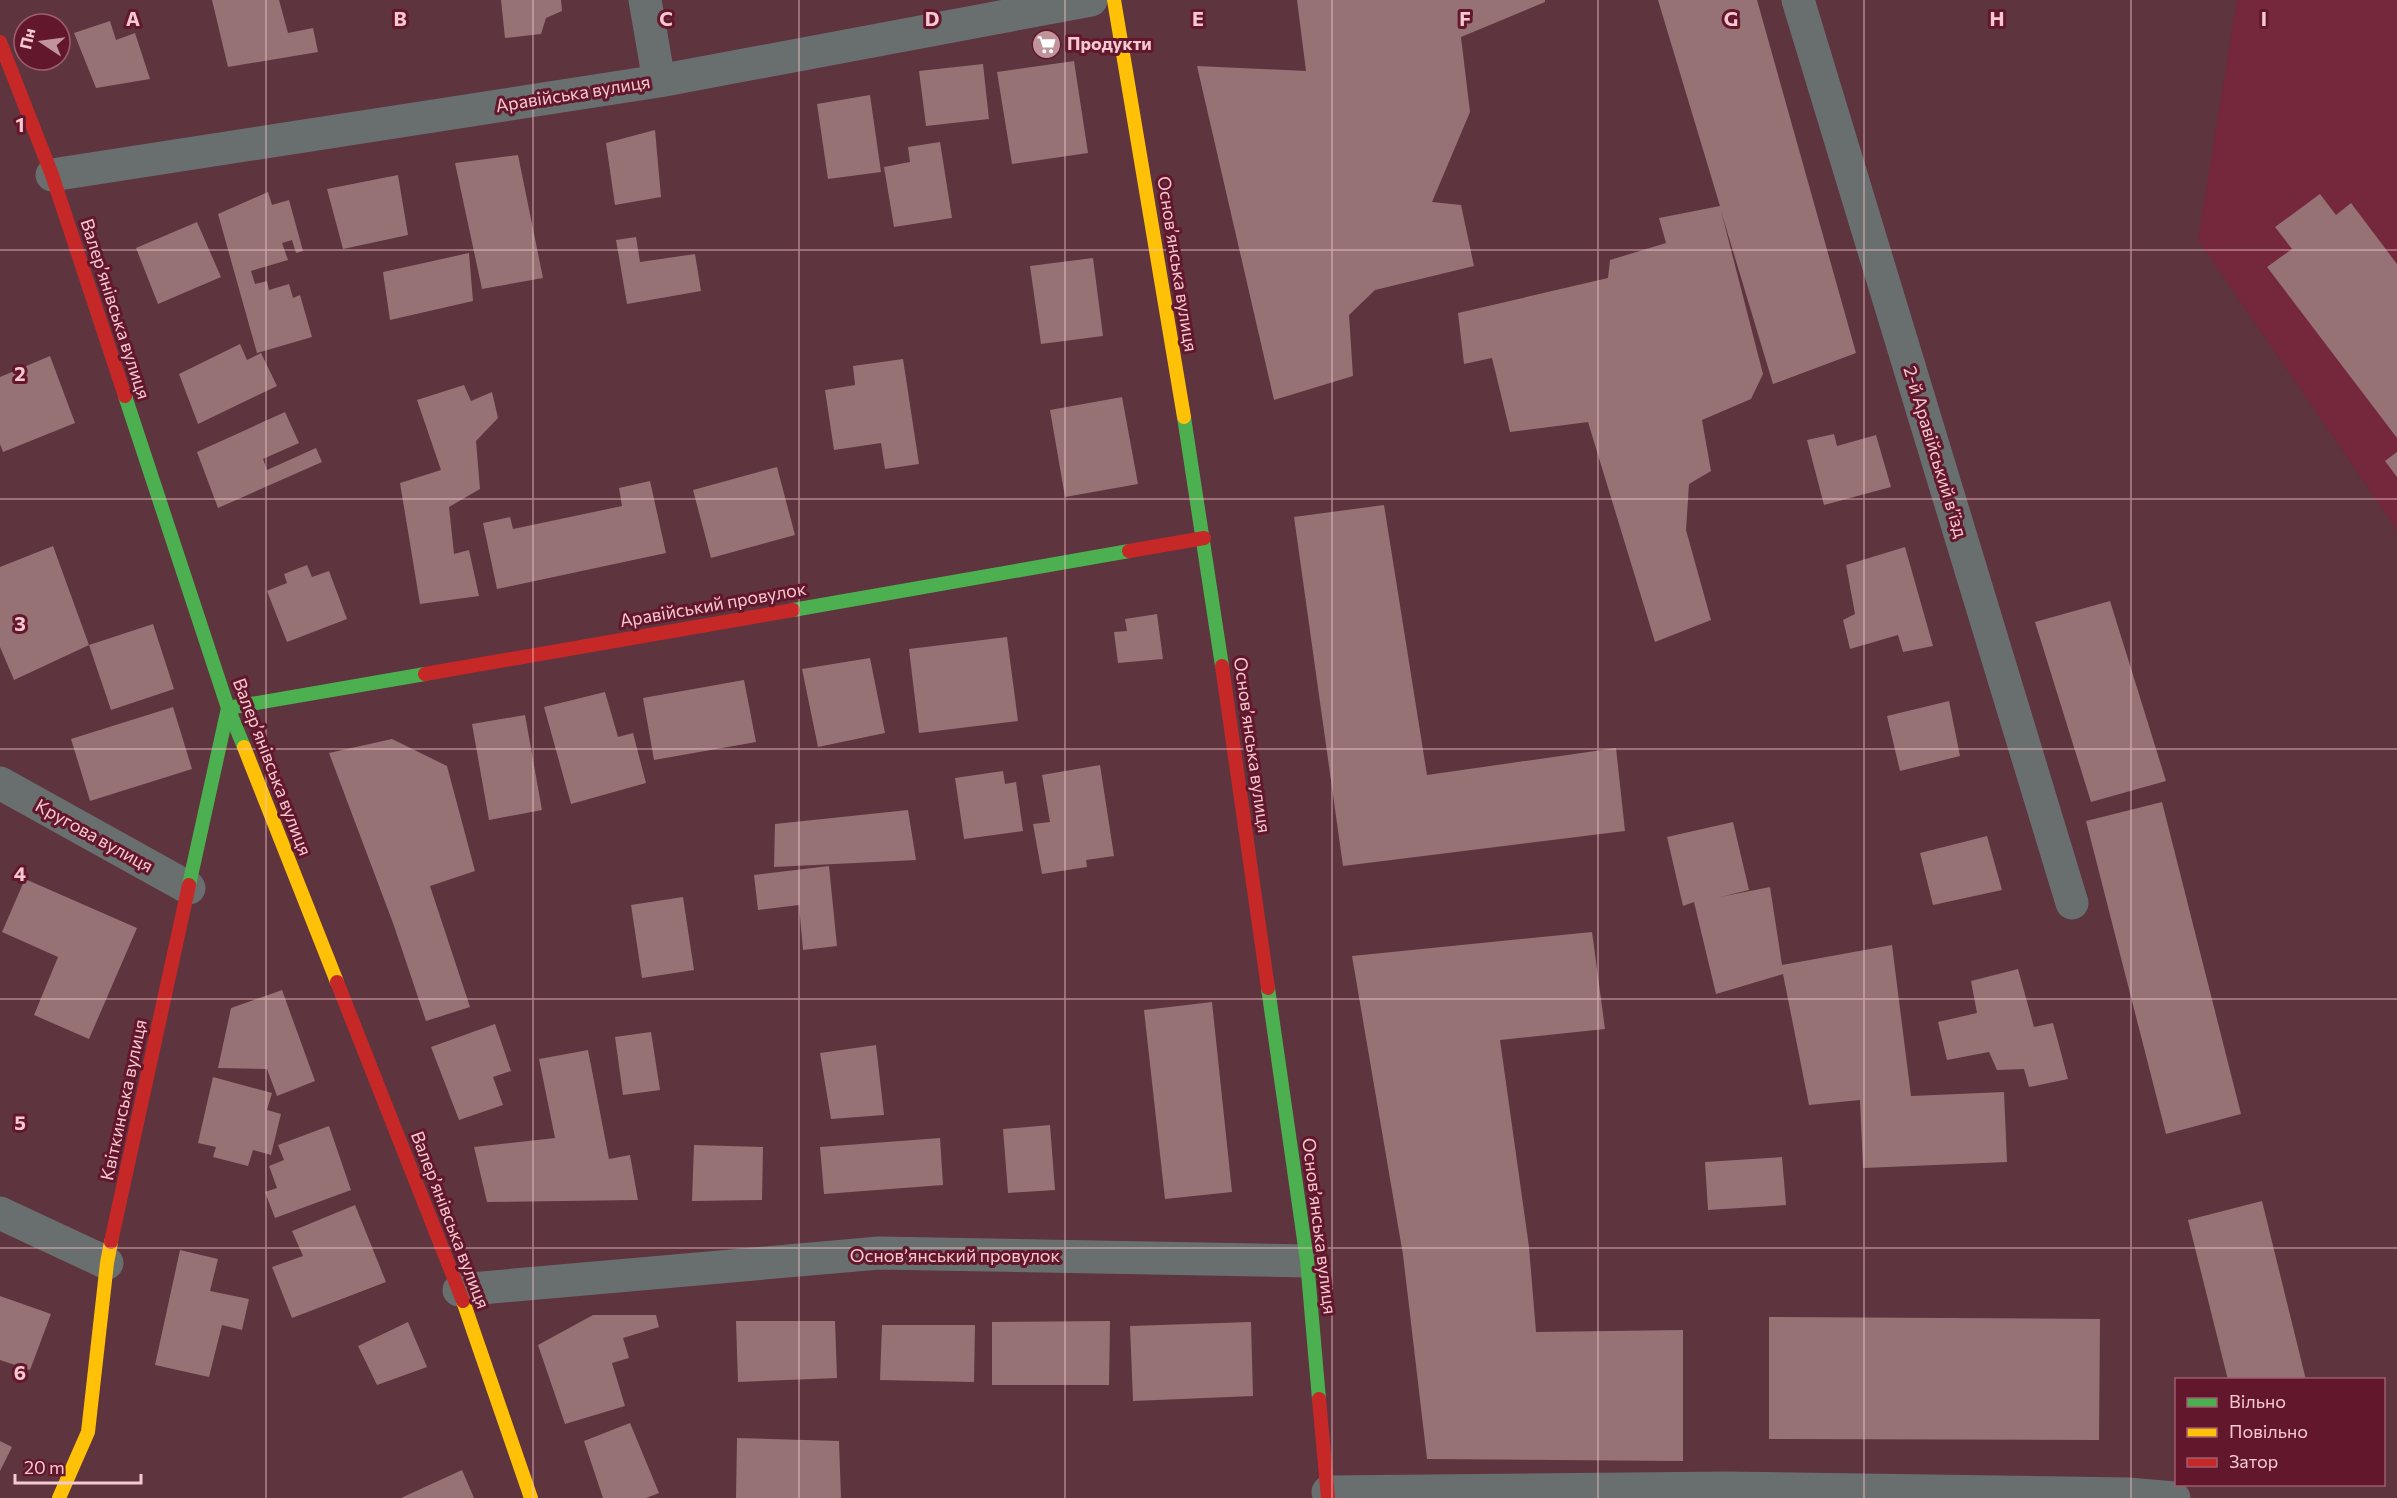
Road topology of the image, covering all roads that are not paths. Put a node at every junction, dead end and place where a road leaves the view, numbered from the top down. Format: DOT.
graph roads {
  1 [pos="645,0"];
  2 [pos="1091,0"];
  3 [pos="1114,0"];
  4 [pos="1798,0"];
  5 [pos="0,42"];
  6 [pos="659,81"];
  7 [pos="52,175"];
  8 [pos="1204,538"];
  9 [pos="228,708"];
  10 [pos="0,783"];
  11 [pos="189,888"];
  12 [pos="2072,903"];
  13 [pos="0,1214"];
  14 [pos="1307,1261"];
  15 [pos="107,1263"];
  16 [pos="459,1290"];
  17 [pos="1328,1495"];
  18 [pos="2129,1496"];
  19 [pos="59,1498"];
  20 [pos="531,1498"];
  21 [pos="2174,1498"];
  1 -- 6 [label="street"];
  2 -- 6 [label="street, Аравійська вулиця"];
  3 -- 8 [label="street, Основ’янська вулиця"];
  4 -- 12 [label="street, 2-й Аравійський в’їзд"];
  5 -- 7 [label="street, Валер’янівська вулиця"];
  6 -- 7 [label="street, Аравійська вулиця"];
  7 -- 9 [label="street, Валер’янівська вулиця"];
  8 -- 9 [label="street, Аравійський провулок"];
  8 -- 14 [label="street, Основ’янська вулиця"];
  9 -- 11 [label="street, Квіткинська вулиця"];
  9 -- 16 [label="street, Валер’янівська вулиця"];
  10 -- 11 [label="street, Кругова вулиця"];
  11 -- 15 [label="street, Квіткинська вулиця"];
  13 -- 15 [label="street"];
  14 -- 16 [label="street, Основ’янський провулок"];
  14 -- 17 [label="street, Основ’янська вулиця"];
  15 -- 19 [label="street, Квіткинська вулиця"];
  16 -- 20 [label="street, Валер’янівська вулиця"];
  17 -- 18 [label="street"];
  18 -- 21 [label="street"];
}
